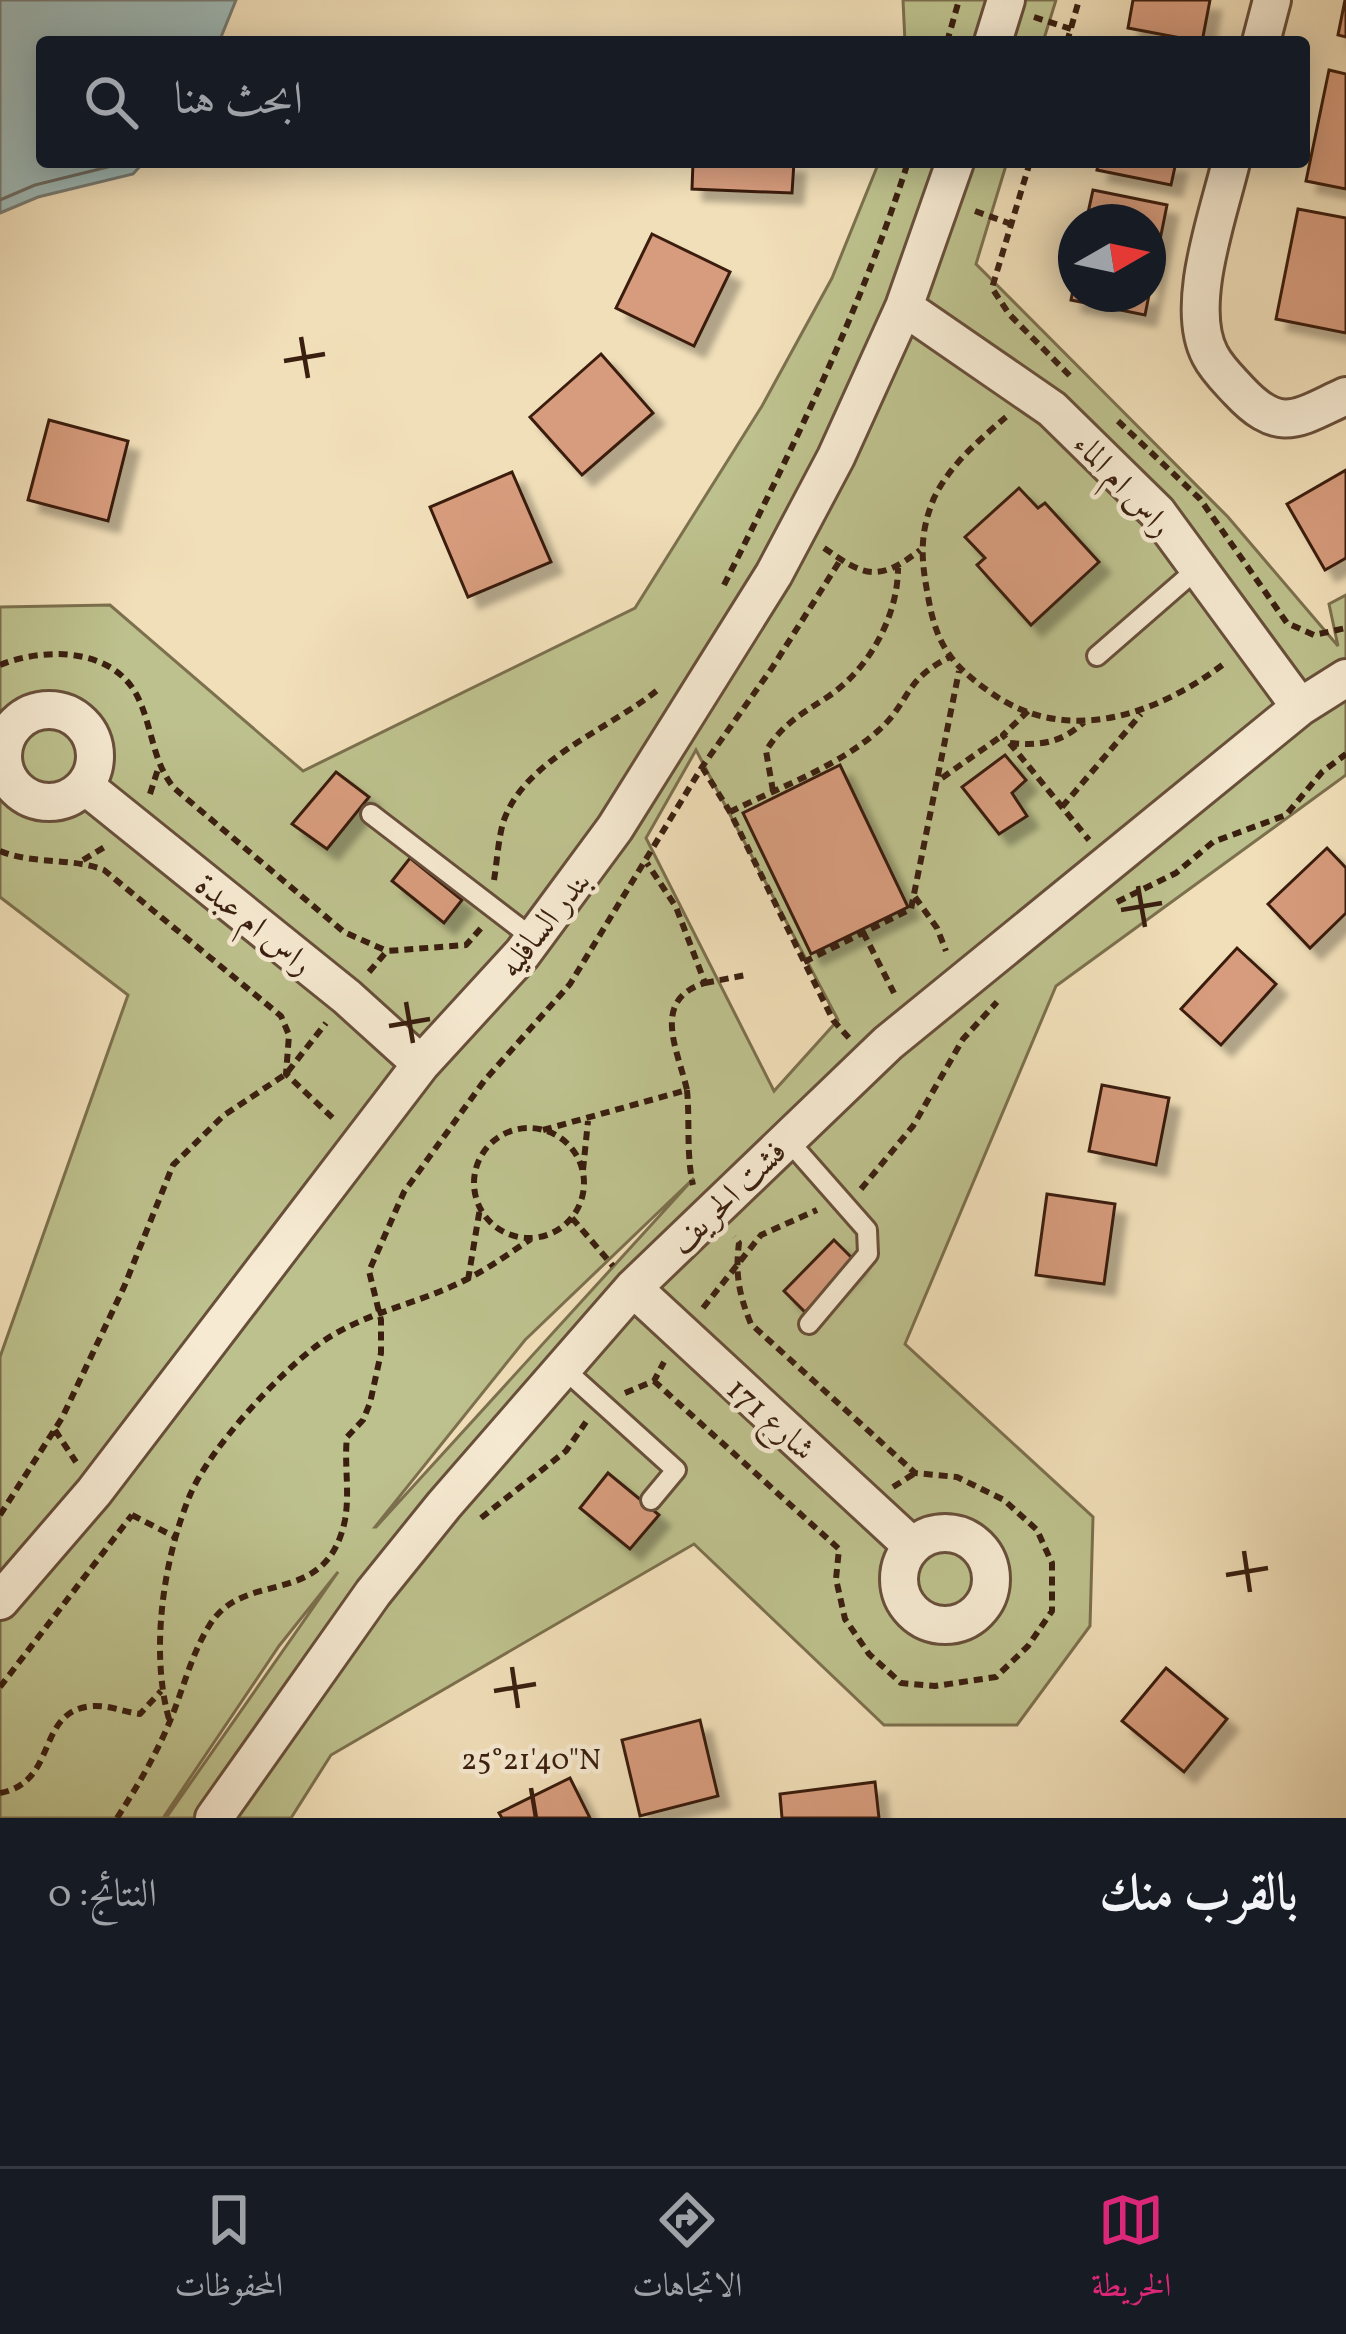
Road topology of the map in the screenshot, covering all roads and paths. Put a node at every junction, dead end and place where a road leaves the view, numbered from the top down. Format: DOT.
graph roads {
  1 [pos="958,0"];
  2 [pos="1006,0"];
  3 [pos="1079,0"];
  4 [pos="1272,0"];
  5 [pos="949,36"];
  6 [pos="995,36"];
  7 [pos="1069,36"];
  8 [pos="1263,36"];
  9 [pos="906,168"];
  10 [pos="953,168"];
  11 [pos="1028,168"];
  12 [pos="1230,168"];
  13 [pos="904,307"];
  14 [pos="1088,393"];
  15 [pos="1032,395"];
  16 [pos="1346,396"];
  17 [pos="1103,407"];
  18 [pos="798,529"];
  19 [pos="920,550"];
  20 [pos="841,560"];
  21 [pos="898,568"];
  22 [pos="1197,569"];
  23 [pos="721,590"];
  24 [pos="1346,628"];
  25 [pos="1252,643"];
  26 [pos="1097,656"];
  27 [pos="950,657"];
  28 [pos="0,665"];
  29 [pos="959,671"];
  30 [pos="669,675"];
  31 [pos="1346,678"];
  32 [pos="1300,706"];
  33 [pos="1028,711"];
  34 [pos="1143,711"];
  35 [pos="1084,722"];
  36 [pos="1003,735"];
  37 [pos="1010,743"];
  38 [pos="1346,754"];
  39 [pos="702,767"];
  40 [pos="939,779"];
  41 [pos="85,786"];
  42 [pos="773,790"];
  43 [pos="1062,807"];
  44 [pos="730,812"];
  45 [pos="371,814"];
  46 [pos="0,851"];
  47 [pos="1106,862"];
  48 [pos="647,863"];
  49 [pos="1132,895"];
  50 [pos="915,897"];
  51 [pos="490,906"];
  52 [pos="1104,909"];
  53 [pos="862,932"];
  54 [pos="534,939"];
  55 [pos="387,951"];
  56 [pos="804,962"];
  57 [pos="746,975"];
  58 [pos="705,983"];
  59 [pos="960,983"];
  60 [pos="1007,990"];
  61 [pos="347,997"];
  62 [pos="910,1024"];
  63 [pos="869,1060"];
  64 [pos="422,1064"];
  65 [pos="286,1074"];
  66 [pos="687,1090"];
  67 [pos="588,1121"];
  68 [pos="543,1130"];
  69 [pos="786,1138"];
  70 [pos="360,1144"];
  71 [pos="583,1174"];
  72 [pos="840,1201"];
  73 [pos="480,1208"];
  74 [pos="710,1211"];
  75 [pos="572,1218"];
  76 [pos="531,1239"];
  77 [pos="468,1280"];
  78 [pos="633,1288"];
  79 [pos="378,1312"];
  80 [pos="809,1324"];
  81 [pos="679,1333"];
  82 [pos="562,1368"];
  83 [pos="605,1407"];
  84 [pos="650,1500"];
  85 [pos="0,1515"];
  86 [pos="132,1515"];
  87 [pos="479,1520"];
  88 [pos="912,1546"];
  89 [pos="0,1601"];
  90 [pos="0,1687"];
  91 [pos="161,1691"];
  92 [pos="170,1722"];
  93 [pos="0,1793"];
  94 [pos="117,1818"];
  95 [pos="214,1818"];
  1 -- 5 [label="path"];
  2 -- 6 [label="street"];
  3 -- 7 [label="path"];
  4 -- 8 [label="street"];
  9 -- 23 [label="path"];
  10 -- 13 [label="street, بندر السافليه"];
  11 -- 14 [label="path"];
  12 -- 16 [label="street"];
  13 -- 15 [label="street, راس ام الماء"];
  13 -- 18 [label="street, بندر السافليه"];
  15 -- 19 [label="path"];
  15 -- 22 [label="street, راس ام الماء"];
  17 -- 24 [label="path"];
  18 -- 20 [label="path"];
  18 -- 54 [label="street, بندر السافليه"];
  19 -- 21 [label="path"];
  19 -- 27 [label="path"];
  20 -- 21 [label="path"];
  20 -- 39 [label="path"];
  21 -- 42 [label="path"];
  22 -- 25 [label="street, راس ام الماء"];
  22 -- 26 [label="lane"];
  25 -- 32 [label="street, راس ام الماء"];
  25 -- 34 [label="path"];
  27 -- 29 [label="path"];
  27 -- 42 [label="path"];
  28 -- 55 [label="path"];
  29 -- 33 [label="path"];
  29 -- 40 [label="path"];
  30 -- 51 [label="path"];
  31 -- 32 [label="street, فشت الحريف"];
  32 -- 47 [label="street, فشت الحريف"];
  33 -- 35 [label="path"];
  33 -- 36 [label="path"];
  34 -- 35 [label="path"];
  34 -- 43 [label="path"];
  35 -- 37 [label="path"];
  36 -- 37 [label="path"];
  36 -- 40 [label="path"];
  37 -- 43 [label="path"];
  38 -- 49 [label="path"];
  39 -- 44 [label="path"];
  39 -- 48 [label="path"];
  40 -- 50 [label="path"];
  41 -- 61 [label="street, راس ام عبدة"];
  42 -- 44 [label="path"];
  43 -- 47 [label="path"];
  44 -- 56 [label="path"];
  45 -- 51 [label="lane"];
  46 -- 65 [label="path"];
  47 -- 49 [label="path"];
  47 -- 59 [label="street, فشت الحريف"];
  48 -- 58 [label="path"];
  48 -- 79 [label="path"];
  49 -- 52 [label="path"];
  50 -- 53 [label="path"];
  50 -- 59 [label="path"];
  51 -- 54 [label="lane"];
  51 -- 55 [label="path"];
  53 -- 56 [label="path"];
  53 -- 62 [label="path"];
  54 -- 64 [label="street, بندر السافليه"];
  55 -- 61 [label="path"];
  56 -- 63 [label="path"];
  57 -- 58 [label="path"];
  58 -- 66 [label="path"];
  59 -- 62 [label="street, فشت الحريف"];
  60 -- 72 [label="path"];
  61 -- 64 [label="street, راس ام عبدة"];
  61 -- 65 [label="path"];
  62 -- 63 [label="street, فشت الحريف"];
  63 -- 69 [label="street, فشت الحريف"];
  64 -- 70 [label="street, بندر السافليه"];
  65 -- 70 [label="path"];
  65 -- 85 [label="path"];
  66 -- 67 [label="path"];
  66 -- 74 [label="path"];
  67 -- 68 [label="path"];
  67 -- 71 [label="path"];
  68 -- 71 [label="path"];
  68 -- 73 [label="path"];
  69 -- 72 [label="lane"];
  69 -- 74 [label="street, فشت الحريف"];
  70 -- 89 [label="street, بندر السافليه"];
  71 -- 75 [label="path"];
  72 -- 80 [label="lane"];
  72 -- 81 [label="path"];
  73 -- 76 [label="path"];
  73 -- 77 [label="path"];
  74 -- 78 [label="street, فشت الحريف"];
  75 -- 76 [label="path"];
  75 -- 78 [label="path"];
  76 -- 77 [label="path"];
  77 -- 79 [label="path"];
  78 -- 81 [label="street, شارع 171"];
  78 -- 82 [label="street, فشت الحريف"];
  79 -- 91 [label="path"];
  79 -- 92 [label="path"];
  81 -- 83 [label="path"];
  81 -- 88 [label="street, شارع 171"];
  82 -- 83 [label="lane"];
  82 -- 95 [label="street, فشت الحريف"];
  83 -- 84 [label="lane"];
  83 -- 87 [label="path"];
  86 -- 90 [label="path"];
  91 -- 92 [label="path"];
  91 -- 93 [label="path"];
  92 -- 94 [label="path"];
}
